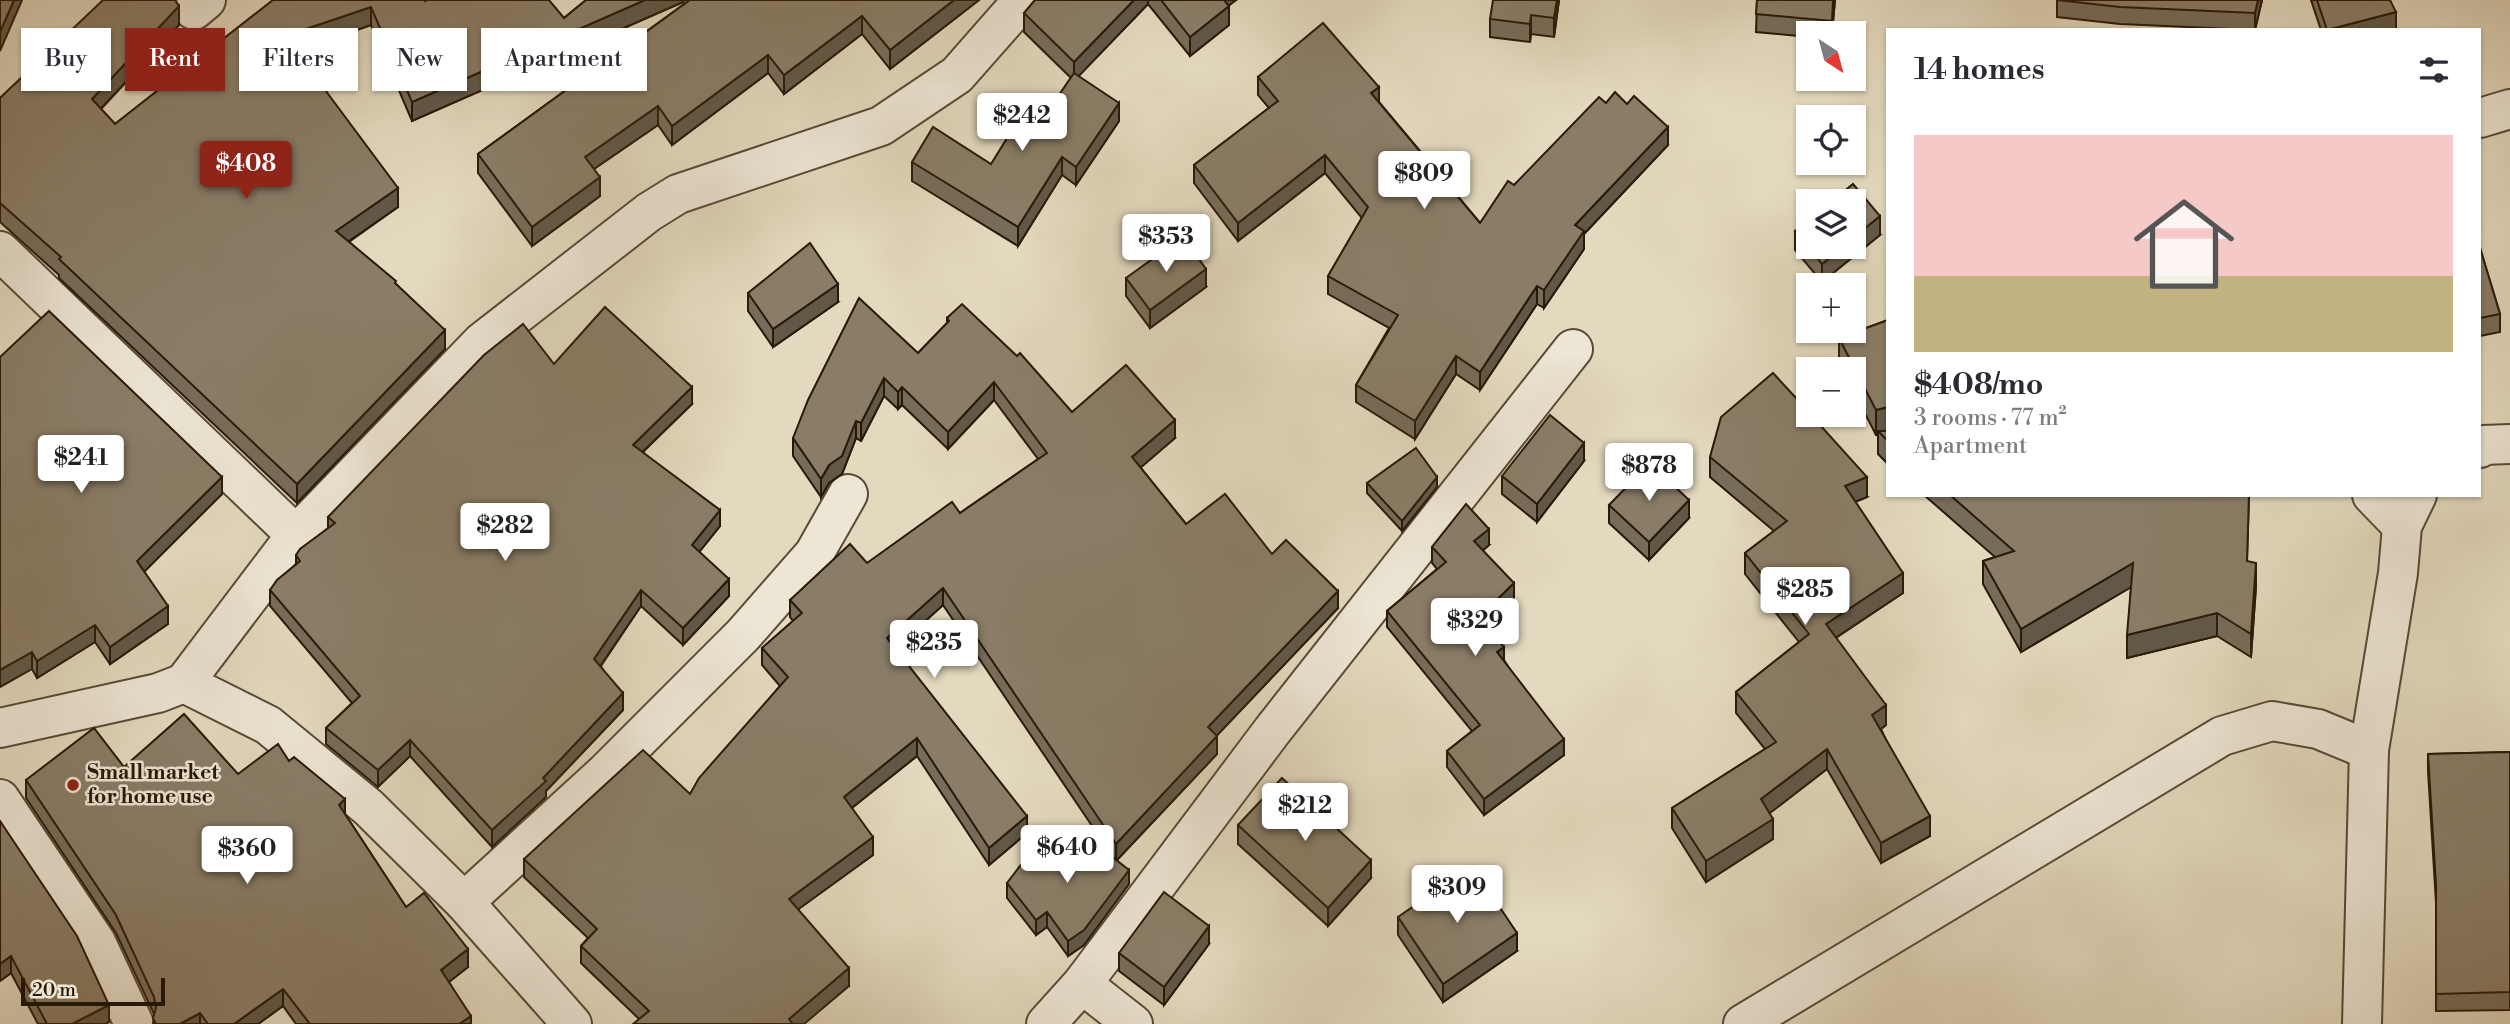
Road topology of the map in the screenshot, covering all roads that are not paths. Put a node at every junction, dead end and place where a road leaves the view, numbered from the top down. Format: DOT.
graph roads {
  1 [pos="1023,0"];
  2 [pos="2510,109"];
  3 [pos="2481,118"];
  4 [pos="0,251"];
  5 [pos="1573,349"];
  6 [pos="2510,444"];
  7 [pos="2481,447"];
  8 [pos="848,494"];
  9 [pos="2377,497"];
  10 [pos="2409,511"];
  11 [pos="296,535"];
  12 [pos="184,683"];
  13 [pos="0,728"];
  14 [pos="2369,750"];
  15 [pos="0,799"];
  16 [pos="464,902"];
  17 [pos="1082,984"];
  18 [pos="134,1024"];
  19 [pos="572,1024"];
  20 [pos="1046,1024"];
  21 [pos="1133,1024"];
  22 [pos="1743,1024"];
  23 [pos="2362,1024"];
  1 -- 11 [label="street"];
  2 -- 3 [label="street"];
  4 -- 11 [label="street"];
  5 -- 17 [label="street"];
  6 -- 7 [label="street"];
  8 -- 16 [label="street"];
  9 -- 10 [label="street"];
  10 -- 14 [label="street"];
  11 -- 12 [label="street"];
  12 -- 13 [label="street"];
  12 -- 16 [label="street"];
  14 -- 22 [label="street"];
  14 -- 23 [label="street"];
  15 -- 18 [label="street"];
  16 -- 19 [label="street"];
  17 -- 20 [label="street"];
  17 -- 21 [label="street"];
}
